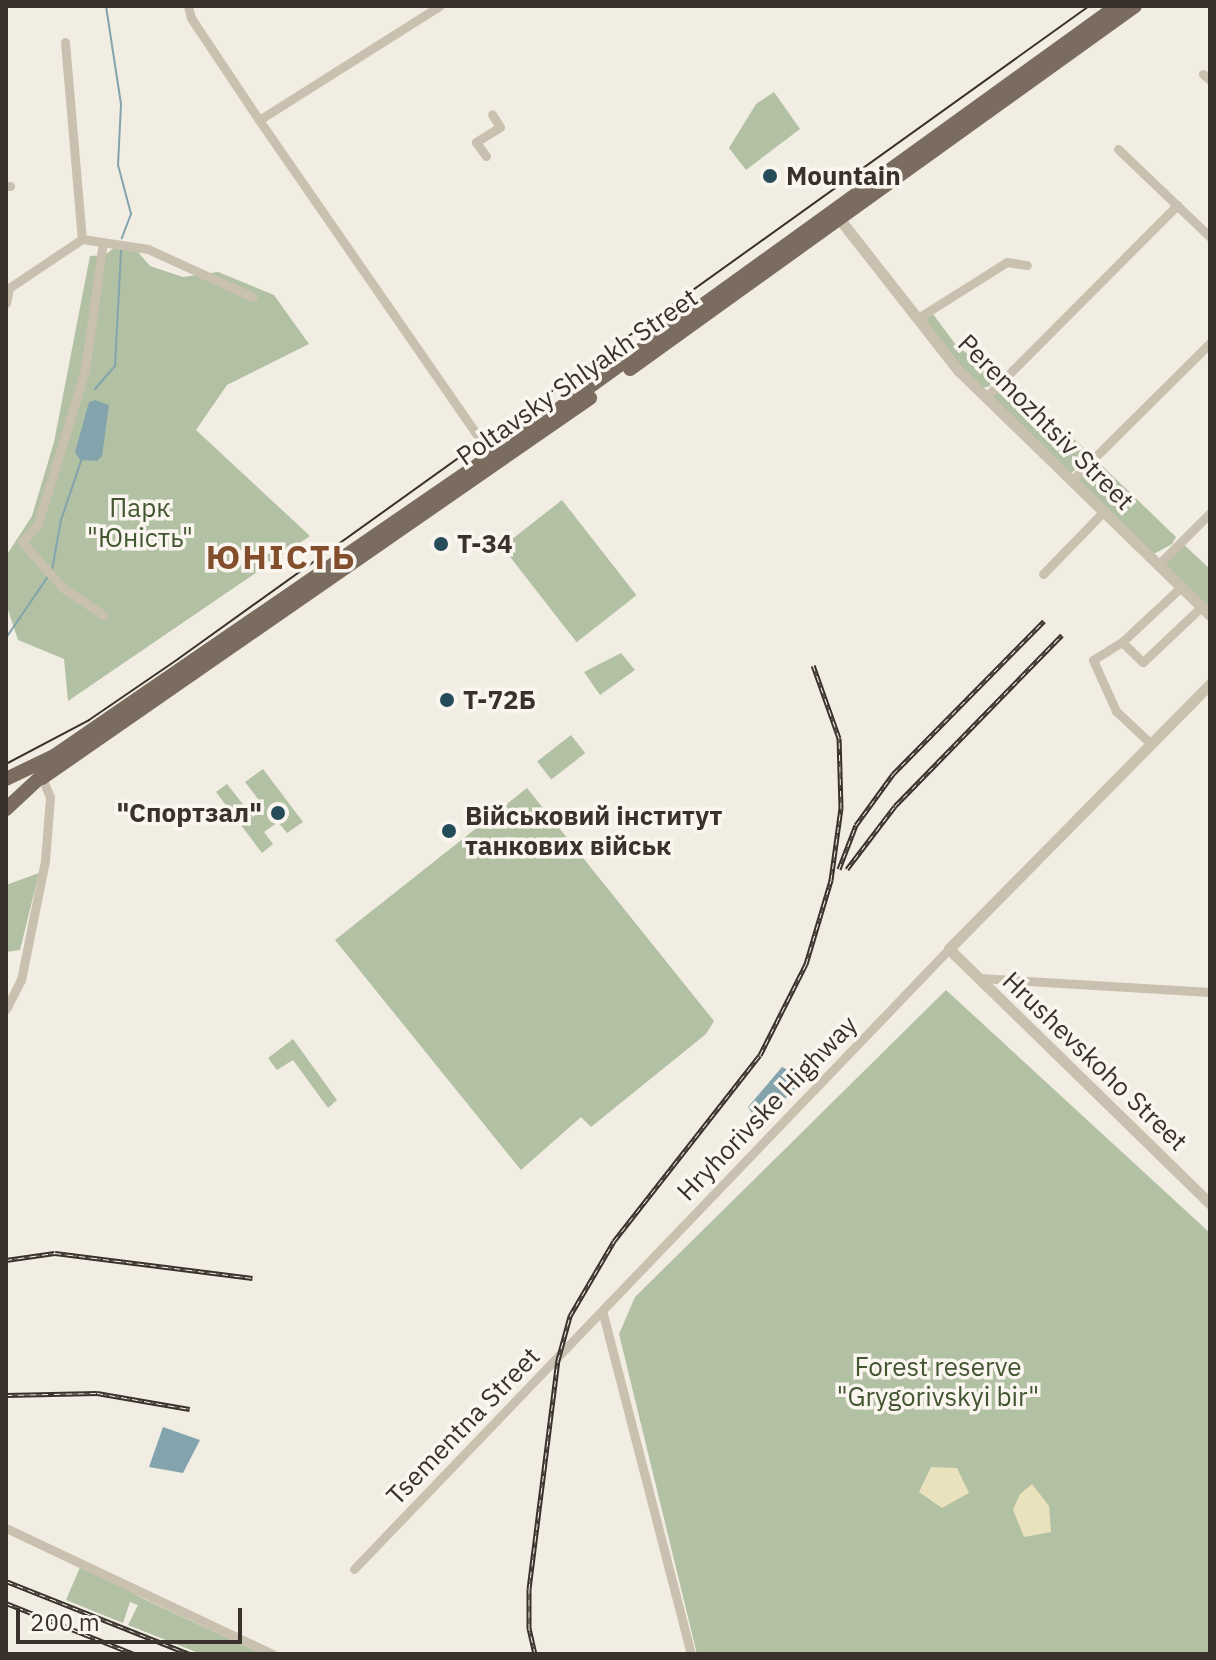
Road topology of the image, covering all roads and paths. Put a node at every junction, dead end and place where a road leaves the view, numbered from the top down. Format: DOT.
graph roads {
  1 [pos="188,6"];
  2 [pos="439,6"];
  3 [pos="1117,6"];
  4 [pos="1135,6"];
  5 [pos="65,42"];
  6 [pos="492,114"];
  7 [pos="259,120"];
  8 [pos="1118,149"];
  9 [pos="486,156"];
  10 [pos="1177,205"];
  11 [pos="837,215"];
  12 [pos="1210,237"];
  13 [pos="82,239"];
  14 [pos="103,242"];
  15 [pos="1027,265"];
  16 [pos="8,287"];
  17 [pos="253,297"];
  18 [pos="6,303"];
  19 [pos="918,318"];
  20 [pos="1210,343"];
  21 [pos="986,397"];
  22 [pos="494,460"];
  23 [pos="1072,480"];
  24 [pos="1104,511"];
  25 [pos="1210,513"];
  26 [pos="1158,565"];
  27 [pos="1043,574"];
  28 [pos="1181,587"];
  29 [pos="1206,611"];
  30 [pos="103,615"];
  31 [pos="1122,642"];
  32 [pos="1210,684"];
  33 [pos="82,737"];
  34 [pos="1150,743"];
  35 [pos="42,778"];
  36 [pos="6,779"];
  37 [pos="6,809"];
  38 [pos="949,949"];
  39 [pos="979,978"];
  40 [pos="1210,992"];
  41 [pos="6,1009"];
  42 [pos="1210,1204"];
  43 [pos="603,1314"];
  44 [pos="6,1528"];
  45 [pos="354,1569"];
  46 [pos="273,1654"];
  47 [pos="691,1654"];
  1 -- 7 [label="street"];
  2 -- 7 [label="street"];
  3 -- 11 [label="main road, Poltavsky Shlyakh Street"];
  4 -- 11 [label="main road, Poltavsky Shlyakh Street"];
  5 -- 13 [label="street"];
  6 -- 9 [label="street"];
  7 -- 22 [label="street"];
  8 -- 10 [label="street"];
  10 -- 12 [label="street"];
  10 -- 21 [label="street"];
  11 -- 19 [label="street, Peremozhtsiv Street"];
  11 -- 22 [label="main road, Poltavsky Shlyakh Street"];
  13 -- 14 [label="street"];
  13 -- 16 [label="street"];
  14 -- 17 [label="street"];
  14 -- 30 [label="street"];
  15 -- 19 [label="street"];
  16 -- 18 [label="street"];
  19 -- 21 [label="street, Peremozhtsiv Street"];
  20 -- 23 [label="street"];
  21 -- 23 [label="street, Peremozhtsiv Street"];
  22 -- 33 [label="main road, Poltavsky Shlyakh Street"];
  22 -- 35 [label="main road, Poltavsky Shlyakh Street"];
  23 -- 24 [label="street, Peremozhtsiv Street"];
  24 -- 26 [label="street, Peremozhtsiv Street"];
  24 -- 27 [label="street"];
  25 -- 26 [label="street"];
  26 -- 28 [label="street, Peremozhtsiv Street"];
  28 -- 29 [label="street, Peremozhtsiv Street"];
  28 -- 31 [label="street"];
  29 -- 31 [label="street"];
  31 -- 34 [label="street"];
  32 -- 34 [label="street, Hryhorivske Highway"];
  33 -- 35 [label="main road, Poltavsky Shlyakh Street"];
  33 -- 36 [label="main road"];
  34 -- 38 [label="street, Hryhorivske Highway"];
  35 -- 37 [label="main road, Poltavsky Shlyakh Street"];
  35 -- 41 [label="street"];
  38 -- 39 [label="street, Hrushevskoho Street"];
  38 -- 43 [label="street, Hryhorivske Highway"];
  39 -- 40 [label="street"];
  39 -- 42 [label="street, Hrushevskoho Street"];
  43 -- 45 [label="street, Tsementna Street"];
  43 -- 47 [label="street"];
  44 -- 46 [label="street"];
}
